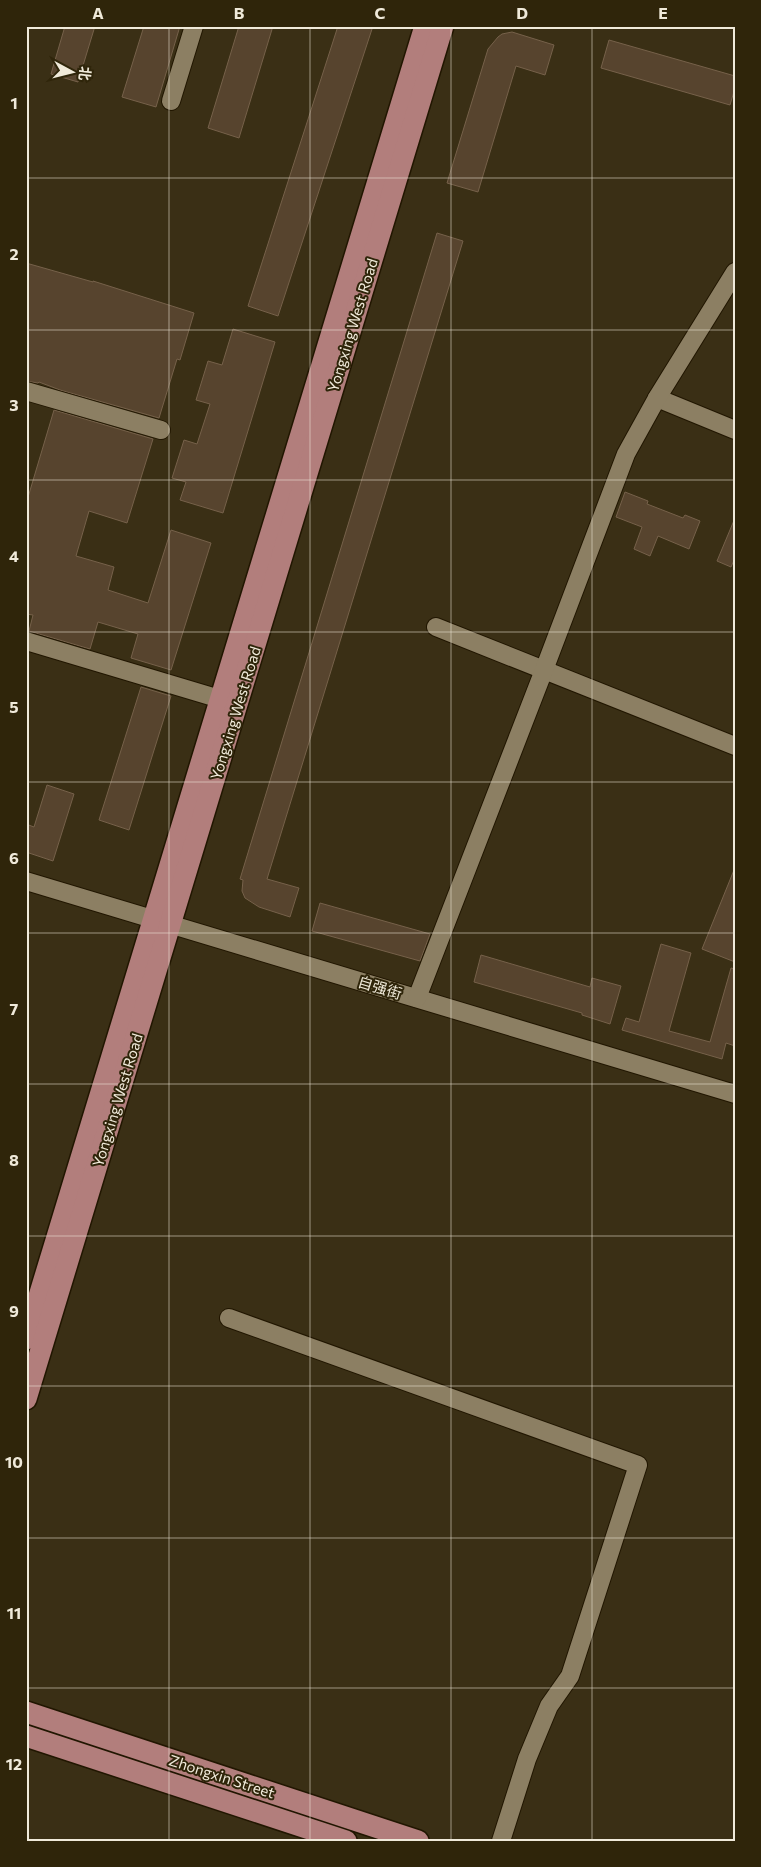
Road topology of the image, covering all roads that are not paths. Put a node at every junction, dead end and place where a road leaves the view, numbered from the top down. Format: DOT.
graph roads {
  1 [pos="194,26"];
  2 [pos="425,26"];
  3 [pos="444,26"];
  4 [pos="171,102"];
  5 [pos="735,272"];
  6 [pos="26,391"];
  7 [pos="657,398"];
  8 [pos="161,430"];
  9 [pos="735,430"];
  10 [pos="436,627"];
  11 [pos="26,641"];
  12 [pos="544,670"];
  13 [pos="220,699"];
  14 [pos="735,746"];
  15 [pos="26,881"];
  16 [pos="162,922"];
  17 [pos="417,998"];
  18 [pos="735,1094"];
  19 [pos="229,1318"];
  20 [pos="26,1339"];
  21 [pos="26,1399"];
  22 [pos="26,1712"];
  23 [pos="26,1736"];
  24 [pos="346,1841"];
  25 [pos="418,1841"];
  26 [pos="501,1841"];
  1 -- 4 [label="street"];
  2 -- 13 [label="main road, Yongxing West Road"];
  3 -- 16 [label="main road, Yongxing West Road"];
  5 -- 7 [label="street"];
  6 -- 8 [label="street"];
  7 -- 9 [label="street"];
  7 -- 12 [label="street"];
  10 -- 12 [label="street"];
  11 -- 13 [label="street"];
  12 -- 14 [label="street"];
  12 -- 17 [label="street"];
  13 -- 16 [label="main road, Yongxing West Road"];
  15 -- 16 [label="street, 自强街"];
  16 -- 17 [label="street, 自强街"];
  16 -- 20 [label="main road, Yongxing West Road"];
  16 -- 21 [label="main road, Yongxing West Road"];
  17 -- 18 [label="street, 自强街"];
  19 -- 26 [label="street"];
  22 -- 25 [label="main road, Zhongxin Street"];
  23 -- 24 [label="main road, Zhongxin Street"];
}
